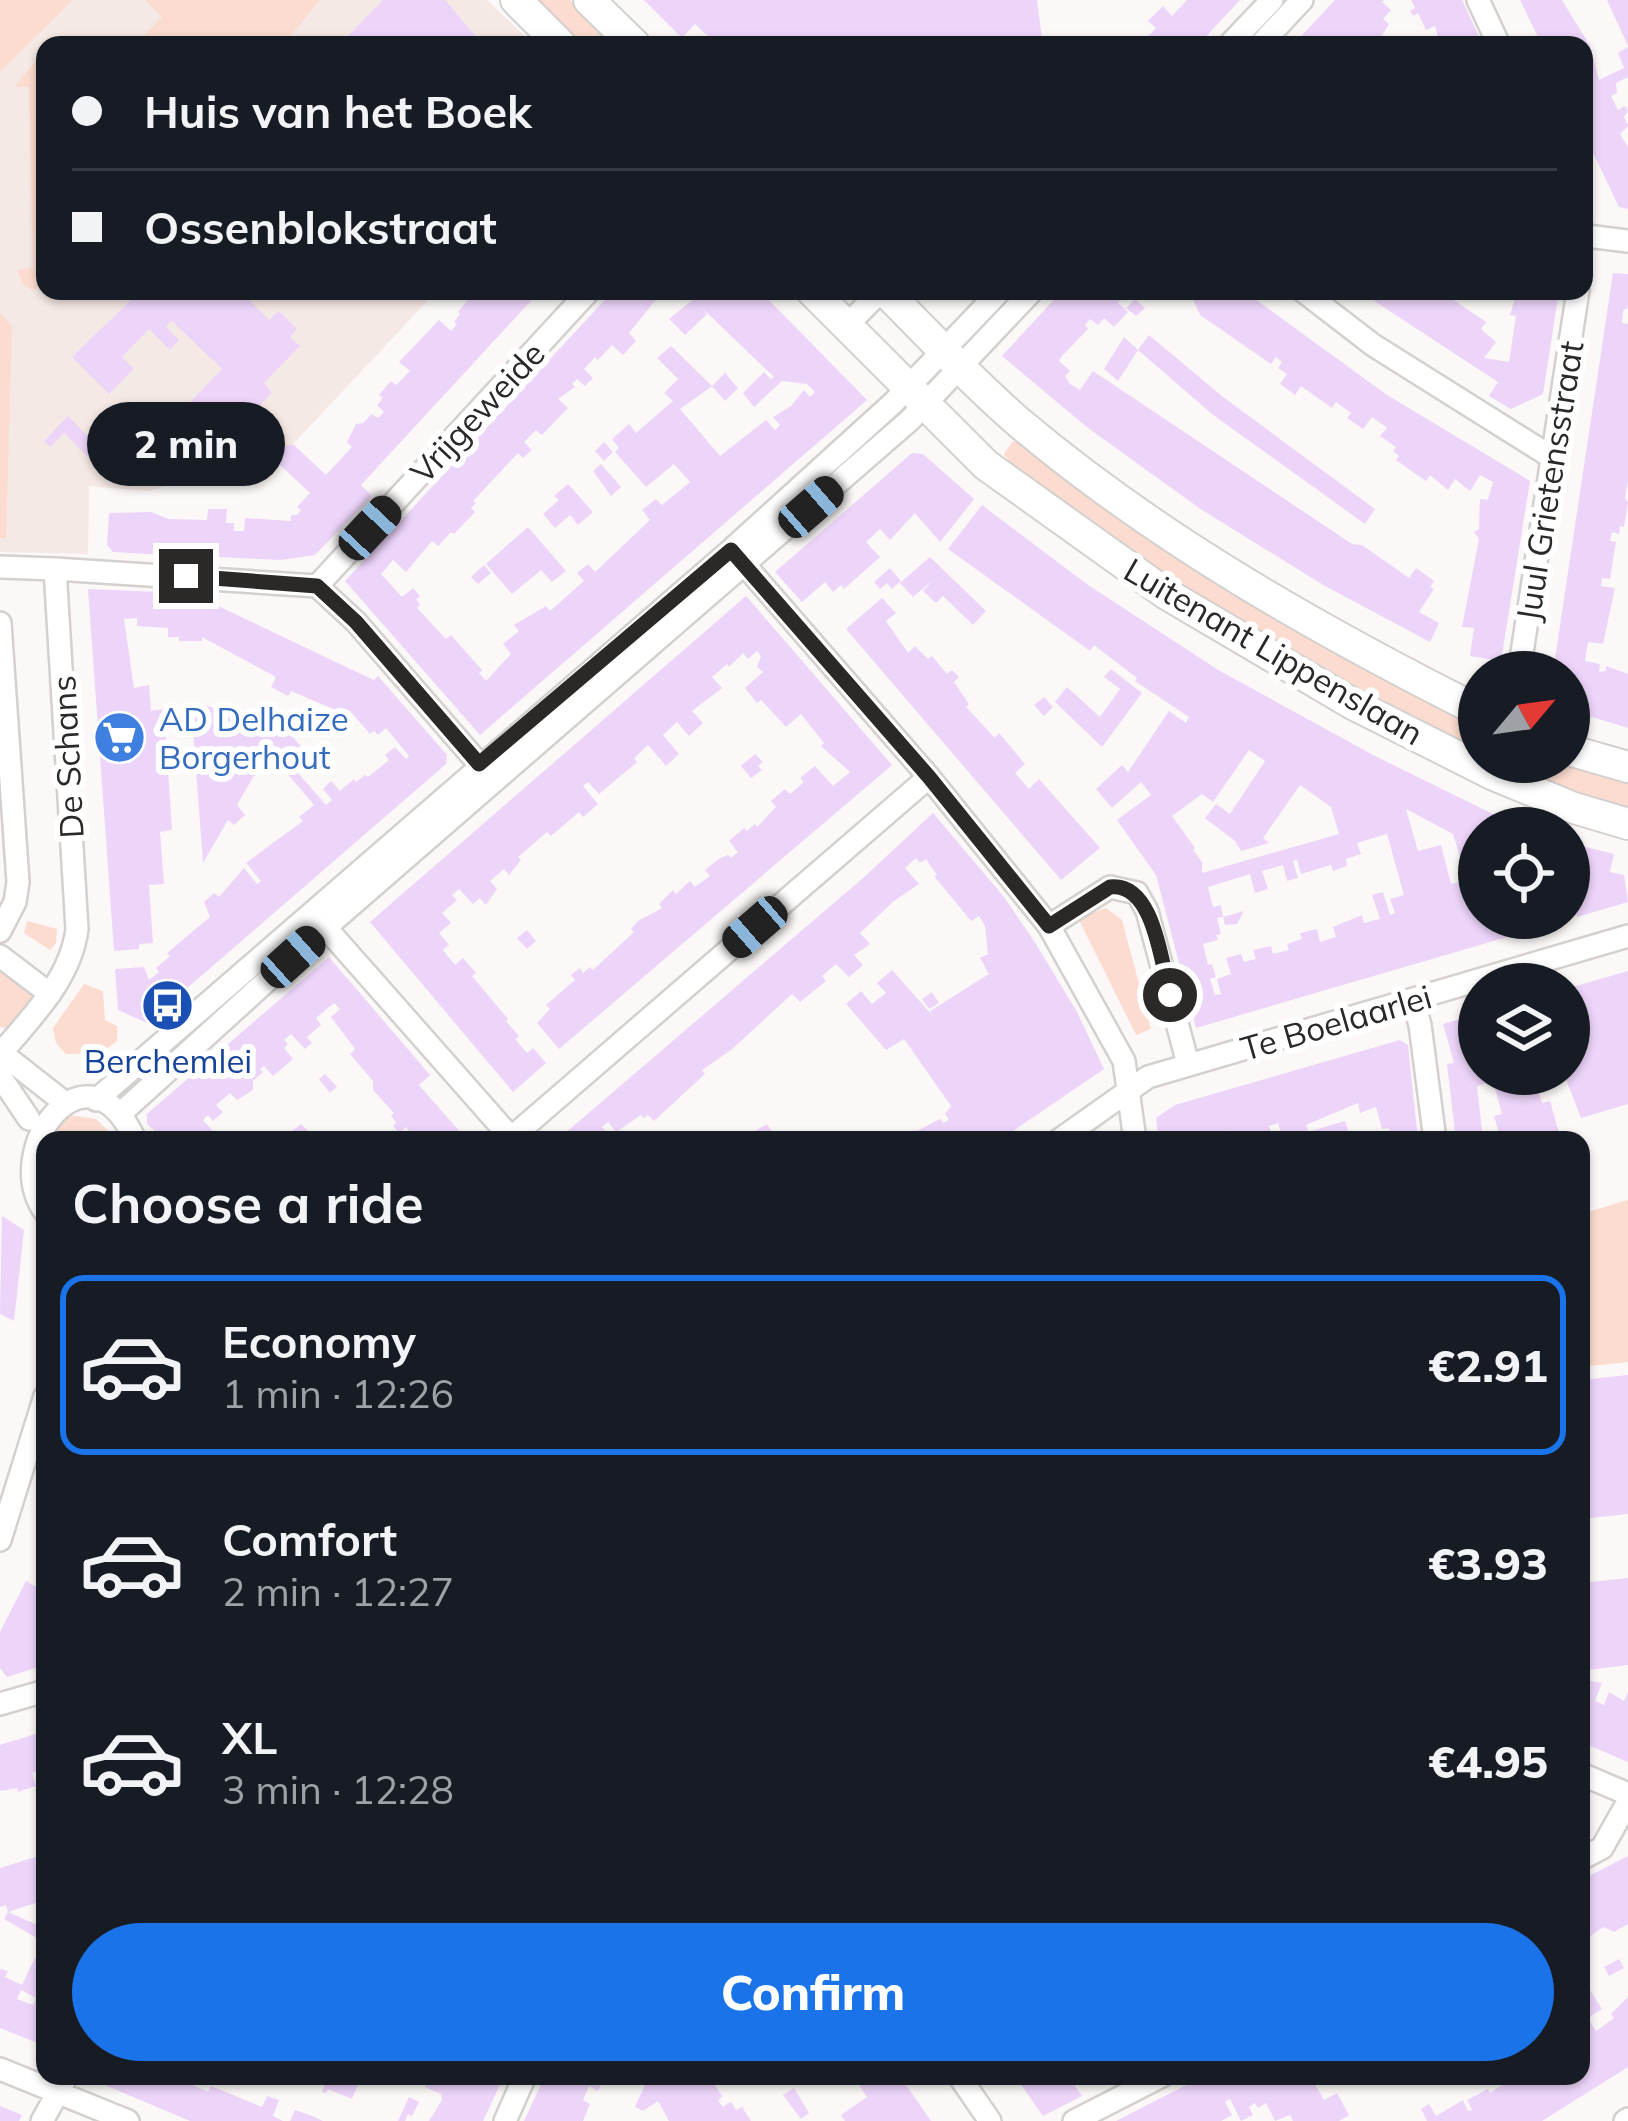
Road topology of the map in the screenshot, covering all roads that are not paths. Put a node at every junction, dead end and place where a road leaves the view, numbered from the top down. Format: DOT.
graph roads {
  1 [pos="516,0"];
  2 [pos="589,0"];
  3 [pos="1272,0"];
  4 [pos="1302,0"];
  5 [pos="1478,0"];
  6 [pos="552,36"];
  7 [pos="625,36"];
  8 [pos="1238,36"];
  9 [pos="1268,36"];
  10 [pos="1495,36"];
  11 [pos="1593,239"];
  12 [pos="1628,241"];
  13 [pos="581,300"];
  14 [pos="821,300"];
  15 [pos="874,300"];
  16 [pos="892,300"];
  17 [pos="994,300"];
  18 [pos="1022,300"];
  19 [pos="1316,300"];
  20 [pos="1577,300"];
  21 [pos="848,326"];
  22 [pos="953,359"];
  23 [pos="917,396"];
  24 [pos="1019,423"];
  25 [pos="1552,458"];
  26 [pos="986,465"];
  27 [pos="738,557"];
  28 [pos="0,567"];
  29 [pos="55,569"];
  30 [pos="317,586"];
  31 [pos="0,623"];
  32 [pos="1523,651"];
  33 [pos="1458,699"];
  34 [pos="1458,751"];
  35 [pos="1590,756"];
  36 [pos="1628,767"];
  37 [pos="487,773"];
  38 [pos="929,777"];
  39 [pos="1525,783"];
  40 [pos="1628,824"];
  41 [pos="318,920"];
  42 [pos="1049,926"];
  43 [pos="0,931"];
  44 [pos="1628,936"];
  45 [pos="0,956"];
  46 [pos="50,994"];
  47 [pos="1412,1000"];
  48 [pos="1,1053"];
  49 [pos="1188,1064"];
  50 [pos="0,1076"];
  51 [pos="1129,1091"];
  52 [pos="60,1099"];
  53 [pos="96,1100"];
  54 [pos="120,1114"];
  55 [pos="29,1119"];
  56 [pos="130,1131"];
  57 [pos="505,1131"];
  58 [pos="521,1131"];
  59 [pos="1072,1131"];
  60 [pos="1134,1131"];
  61 [pos="1434,1131"];
  62 [pos="36,1204"];
  63 [pos="36,1425"];
  64 [pos="0,1540"];
  65 [pos="36,1693"];
  66 [pos="0,1704"];
  67 [pos="1590,1779"];
  68 [pos="1628,1798"];
  69 [pos="1590,1854"];
  70 [pos="0,2069"];
  71 [pos="36,2078"];
  72 [pos="61,2085"];
  73 [pos="64,2085"];
  74 [pos="521,2085"];
  75 [pos="965,2085"];
  76 [pos="1144,2085"];
  77 [pos="42,2121"];
  78 [pos="128,2121"];
  79 [pos="505,2121"];
  80 [pos="990,2121"];
  81 [pos="1074,2121"];
  1 -- 6 [label="main road"];
  2 -- 7 [label="main road"];
  3 -- 8 [label="street"];
  4 -- 9 [label="street"];
  5 -- 10 [label="street"];
  11 -- 12 [label="street"];
  13 -- 30 [label="street, Vrijgeweide"];
  14 -- 21 [label="main road, Luitenant Lippenslaan"];
  15 -- 21 [label="street, Luitenant Lippenslaan"];
  16 -- 22 [label="main road, Luitenant Lippenslaan"];
  17 -- 22 [label="street"];
  18 -- 22 [label="street"];
  19 -- 25 [label="street"];
  20 -- 25 [label="street, Juul Grietensstraat"];
  21 -- 23 [label="main road, Luitenant Lippenslaan"];
  22 -- 23 [label="street"];
  22 -- 24 [label="main road, Luitenant Lippenslaan"];
  23 -- 26 [label="main road, Luitenant Lippenslaan"];
  23 -- 27 [label="street"];
  24 -- 26 [label="main road"];
  24 -- 33 [label="main road, Luitenant Lippenslaan"];
  25 -- 32 [label="street, Juul Grietensstraat"];
  26 -- 34 [label="main road, Luitenant Lippenslaan"];
  27 -- 37 [label="street"];
  27 -- 38 [label="street"];
  28 -- 29 [label="street"];
  29 -- 30 [label="street"];
  29 -- 46 [label="street, De Schans"];
  30 -- 37 [label="street"];
  31 -- 43 [label="street, De Schans"];
  35 -- 36 [label="main road"];
  37 -- 41 [label="street"];
  38 -- 42 [label="street"];
  38 -- 58 [label="street"];
  39 -- 40 [label="main road, Luitenant Lippenslaan"];
  41 -- 53 [label="street"];
  41 -- 54 [label="street"];
  41 -- 57 [label="street"];
  42 -- 49 [label="street"];
  42 -- 51 [label="street"];
  44 -- 47 [label="street, Te Boelaarlei"];
  45 -- 46 [label="street"];
  46 -- 48 [label="street, De Schans"];
  47 -- 49 [label="street, Te Boelaarlei"];
  47 -- 61 [label="street"];
  48 -- 52 [label="street"];
  49 -- 51 [label="street, Te Boelaarlei"];
  50 -- 55 [label="street"];
  51 -- 59 [label="street, Te Boelaarlei"];
  51 -- 60 [label="street"];
  52 -- 53 [label="street"];
  52 -- 55 [label="street"];
  53 -- 54 [label="street"];
  54 -- 56 [label="street"];
  55 -- 62 [label="street"];
  63 -- 64 [label="street"];
  65 -- 66 [label="street"];
  67 -- 68 [label="street"];
  68 -- 69 [label="street"];
  70 -- 71 [label="street"];
  72 -- 77 [label="street"];
  73 -- 78 [label="street"];
  74 -- 79 [label="street"];
  75 -- 80 [label="street"];
  76 -- 81 [label="street"];
}
